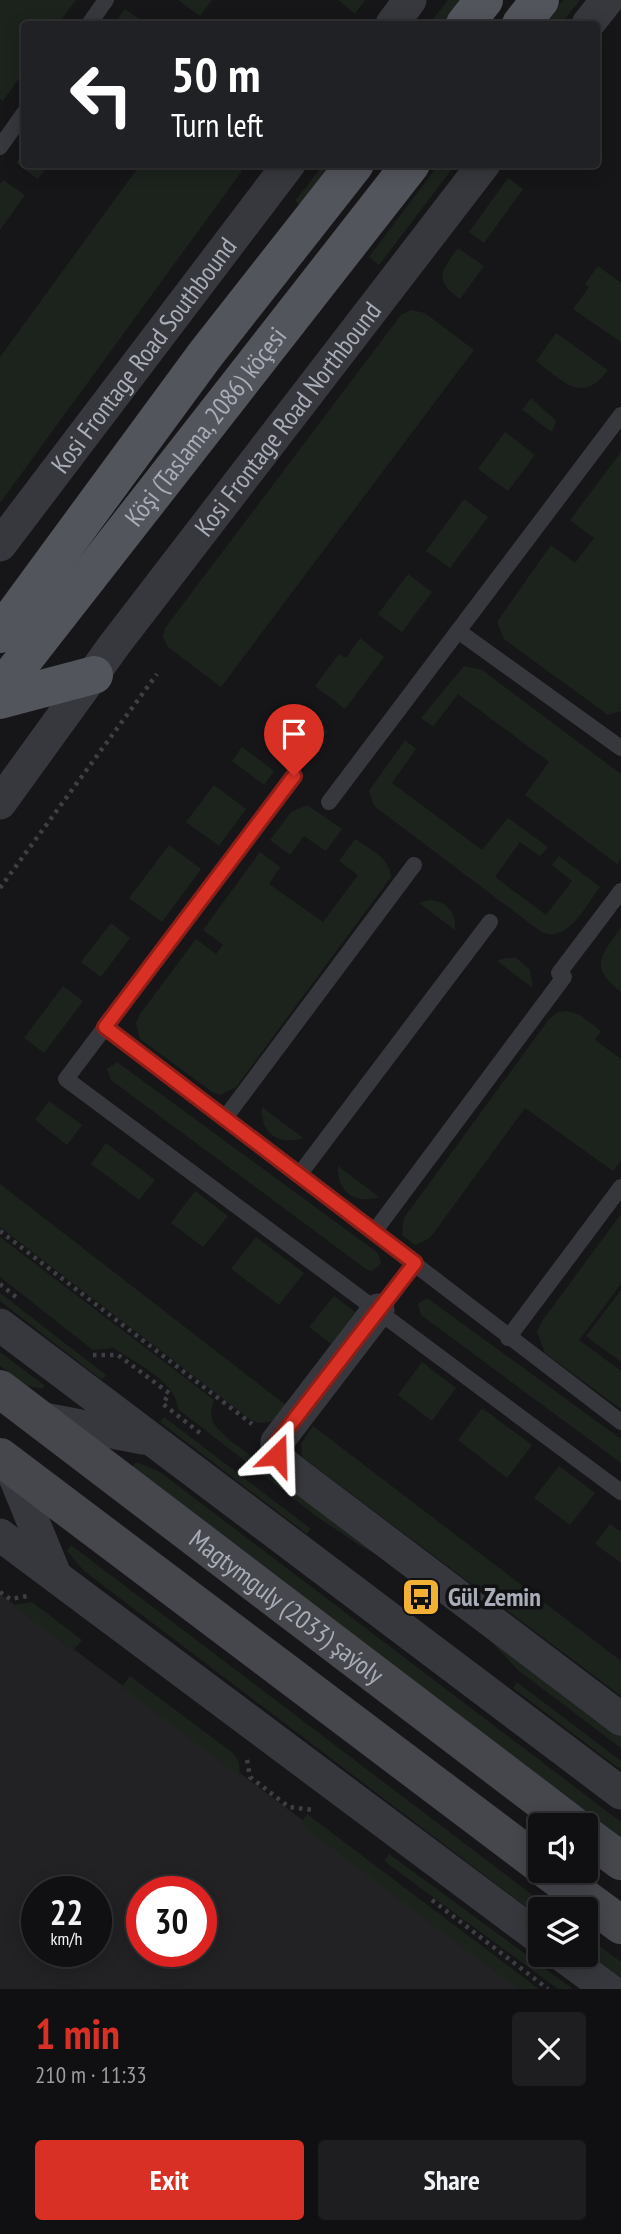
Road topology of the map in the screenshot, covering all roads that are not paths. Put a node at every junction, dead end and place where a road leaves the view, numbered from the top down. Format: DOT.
graph roads {
  1 [pos="106,0"];
  2 [pos="410,0"];
  3 [pos="484,0"];
  4 [pos="540,0"];
  5 [pos="607,0"];
  6 [pos="91,21"];
  7 [pos="394,21"];
  8 [pos="467,21"];
  9 [pos="523,21"];
  10 [pos="591,21"];
  11 [pos="21,117"];
  12 [pos="0,147"];
  13 [pos="286,168"];
  14 [pos="352,168"];
  15 [pos="408,168"];
  16 [pos="481,168"];
  17 [pos="621,415"];
  18 [pos="1,541"];
  19 [pos="458,631"];
  20 [pos="0,634"];
  21 [pos="94,675"];
  22 [pos="0,690"];
  23 [pos="0,700"];
  24 [pos="620,744"];
  25 [pos="294,776"];
  26 [pos="329,802"];
  27 [pos="0,803"];
  28 [pos="414,865"];
  29 [pos="621,891"];
  30 [pos="490,922"];
  31 [pos="105,1027"];
  32 [pos="225,1118"];
  33 [pos="299,1175"];
  34 [pos="621,1187"];
  35 [pos="374,1232"];
  36 [pos="415,1263"];
  37 [pos="378,1310"];
  38 [pos="0,1325"];
  39 [pos="508,1338"];
  40 [pos="0,1389"];
  41 [pos="39,1418"];
  42 [pos="621,1422"];
  43 [pos="152,1439"];
  44 [pos="5,1461"];
  45 [pos="621,1492"];
  46 [pos="0,1535"];
  47 [pos="55,1575"];
  48 [pos="621,1719"];
  49 [pos="621,1793"];
  50 [pos="557,1813"];
  51 [pos="598,1844"];
  52 [pos="528,1855"];
  53 [pos="621,1861"];
  54 [pos="564,1883"];
  55 [pos="621,1926"];
  56 [pos="528,1929"];
  57 [pos="578,1967"];
  58 [pos="608,1989"];
  1 -- 6 [label="lane"];
  2 -- 7 [label="street"];
  3 -- 8 [label="main road"];
  4 -- 9 [label="main road"];
  5 -- 10 [label="street"];
  11 -- 12 [label="lane"];
  13 -- 18 [label="street, Kosi Frontage Road Southbound"];
  14 -- 20 [label="main road, Köşi (Taslama, 2086) köçesi"];
  15 -- 22 [label="main road, Köşi (Taslama, 2086) köçesi"];
  16 -- 21 [label="street, Kosi Frontage Road Northbound"];
  17 -- 19 [label="lane"];
  19 -- 24 [label="lane"];
  19 -- 26 [label="lane"];
  21 -- 23 [label="main road"];
  21 -- 27 [label="street, Kosi Frontage Road Northbound"];
  25 -- 31 [label="lane"];
  28 -- 32 [label="lane"];
  29 -- 35 [label="lane"];
  30 -- 33 [label="lane"];
  31 -- 32 [label="lane"];
  31 -- 37 [label="lane"];
  32 -- 33 [label="lane"];
  33 -- 35 [label="lane"];
  34 -- 39 [label="lane"];
  35 -- 36 [label="lane"];
  36 -- 37 [label="lane"];
  36 -- 39 [label="lane"];
  37 -- 45 [label="lane"];
  37 -- 48 [label="street"];
  38 -- 43 [label="street"];
  39 -- 42 [label="lane"];
  40 -- 41 [label="main road, Magtymguly (2033) şaýoly"];
  41 -- 43 [label="street"];
  41 -- 50 [label="main road, Magtymguly (2033) şaýoly"];
  43 -- 49 [label="street"];
  44 -- 47 [label="street"];
  44 -- 52 [label="main road, Magtymguly (2033) şaýoly"];
  46 -- 47 [label="street"];
  47 -- 56 [label="street"];
  51 -- 53 [label="main road"];
  54 -- 55 [label="main road"];
  57 -- 58 [label="street"];
}
